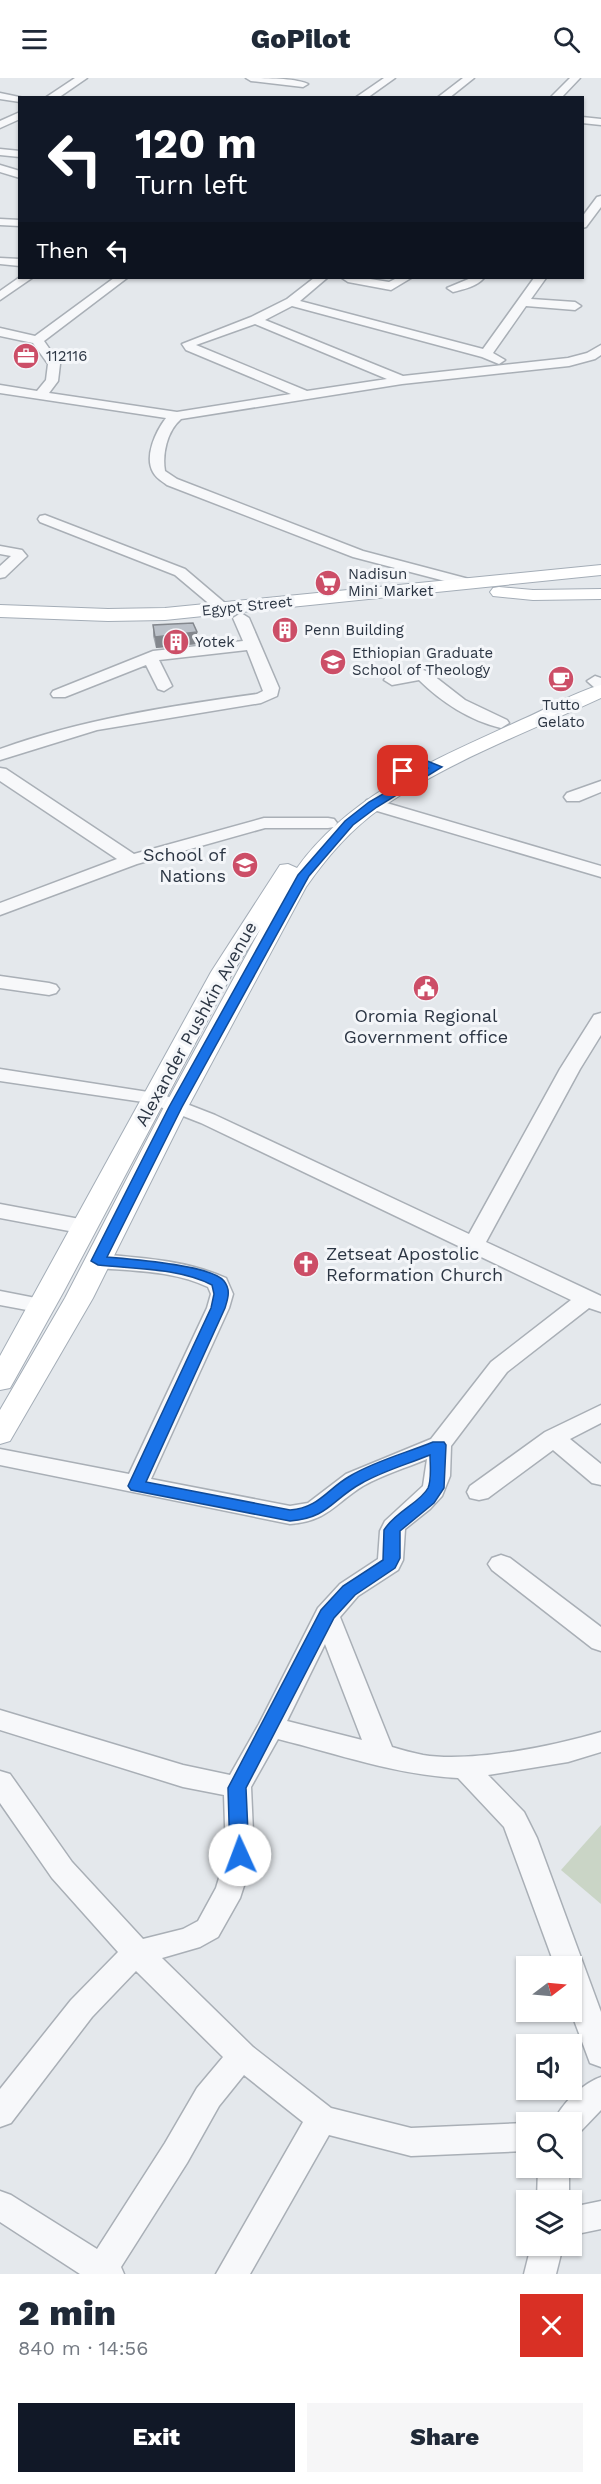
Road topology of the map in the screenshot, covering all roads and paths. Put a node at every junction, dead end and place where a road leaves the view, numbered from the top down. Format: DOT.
graph roads {
  1 [pos="82,78"];
  2 [pos="251,78"];
  3 [pos="390,78"];
  4 [pos="469,78"];
  5 [pos="575,78"];
  6 [pos="307,81"];
  7 [pos="289,93"];
  8 [pos="0,96"];
  9 [pos="53,96"];
  10 [pos="363,96"];
  11 [pos="445,96"];
  12 [pos="557,96"];
  13 [pos="18,99"];
  14 [pos="18,116"];
  15 [pos="584,120"];
  16 [pos="601,122"];
  17 [pos="0,125"];
  18 [pos="18,128"];
  19 [pos="0,152"];
  20 [pos="18,154"];
  21 [pos="0,168"];
  22 [pos="18,174"];
  23 [pos="598,199"];
  24 [pos="587,212"];
  25 [pos="0,222"];
  26 [pos="18,223"];
  27 [pos="0,261"];
  28 [pos="18,263"];
  29 [pos="25,279"];
  30 [pos="115,279"];
  31 [pos="320,279"];
  32 [pos="353,279"];
  33 [pos="403,279"];
  34 [pos="477,279"];
  35 [pos="539,279"];
  36 [pos="453,288"];
  37 [pos="0,296"];
  38 [pos="291,302"];
  39 [pos="525,302"];
  40 [pos="575,306"];
  41 [pos="255,320"];
  42 [pos="0,332"];
  43 [pos="37,340"];
  44 [pos="601,349"];
  45 [pos="486,354"];
  46 [pos="515,367"];
  47 [pos="402,380"];
  48 [pos="0,389"];
  49 [pos="15,392"];
  50 [pos="40,395"];
  51 [pos="305,395"];
  52 [pos="0,404"];
  53 [pos="177,416"];
  54 [pos="45,519"];
  55 [pos="0,550"];
  56 [pos="601,561"];
  57 [pos="601,570"];
  58 [pos="0,574"];
  59 [pos="468,582"];
  60 [pos="601,583"];
  61 [pos="499,592"];
  62 [pos="601,594"];
  63 [pos="224,609"];
  64 [pos="0,611"];
  65 [pos="241,618"];
  66 [pos="0,623"];
  67 [pos="251,645"];
  68 [pos="150,657"];
  69 [pos="392,680"];
  70 [pos="600,684"];
  71 [pos="164,686"];
  72 [pos="59,694"];
  73 [pos="501,723"];
  74 [pos="0,755"];
  75 [pos="428,764"];
  76 [pos="0,773"];
  77 [pos="601,786"];
  78 [pos="573,796"];
  79 [pos="373,804"];
  80 [pos="328,823"];
  81 [pos="131,860"];
  82 [pos="601,872"];
  83 [pos="0,910"];
  84 [pos="0,982"];
  85 [pos="49,990"];
  86 [pos="601,1019"];
  87 [pos="0,1075"];
  88 [pos="154,1098"];
  89 [pos="176,1107"];
  90 [pos="0,1211"];
  91 [pos="85,1227"];
  92 [pos="474,1245"];
  93 [pos="98,1261"];
  94 [pos="0,1298"];
  95 [pos="47,1298"];
  96 [pos="79,1298"];
  97 [pos="594,1302"];
  98 [pos="2,1373"];
  99 [pos="601,1413"];
  100 [pos="0,1434"];
  101 [pos="553,1438"];
  102 [pos="439,1445"];
  103 [pos="0,1457"];
  104 [pos="601,1478"];
  105 [pos="136,1486"];
  106 [pos="479,1492"];
  107 [pos="501,1564"];
  108 [pos="327,1615"];
  109 [pos="601,1641"];
  110 [pos="0,1720"];
  111 [pos="271,1727"];
  112 [pos="601,1742"];
  113 [pos="382,1757"];
  114 [pos="465,1768"];
  115 [pos="0,1782"];
  116 [pos="237,1788"];
  117 [pos="137,1953"];
  118 [pos="566,1956"];
  119 [pos="582,2000"];
  120 [pos="601,2054"];
  121 [pos="242,2056"];
  122 [pos="601,2090"];
  123 [pos="579,2112"];
  124 [pos="0,2113"];
  125 [pos="322,2120"];
  126 [pos="516,2137"];
  127 [pos="0,2205"];
  128 [pos="601,2215"];
  129 [pos="582,2220"];
  130 [pos="544,2256"];
  131 [pos="103,2273"];
  132 [pos="232,2274"];
  133 [pos="540,2274"];
  1 -- 9 [label="street"];
  2 -- 6 [label="street"];
  3 -- 10 [label="street"];
  4 -- 11 [label="street"];
  5 -- 12 [label="street"];
  6 -- 7 [label="street"];
  8 -- 13 [label="street"];
  14 -- 17 [label="street"];
  15 -- 16 [label="street"];
  17 -- 18 [label="street"];
  19 -- 20 [label="street"];
  21 -- 22 [label="street"];
  23 -- 24 [label="street"];
  25 -- 26 [label="street"];
  27 -- 28 [label="street"];
  29 -- 37 [label="street"];
  30 -- 43 [label="street"];
  31 -- 38 [label="street"];
  32 -- 33 [label="street"];
  34 -- 36 [label="street"];
  35 -- 39 [label="street"];
  38 -- 41 [label="street"];
  38 -- 45 [label="street"];
  39 -- 40 [label="street"];
  39 -- 45 [label="street"];
  41 -- 47 [label="street"];
  41 -- 51 [label="street"];
  42 -- 43 [label="street"];
  43 -- 50 [label="street"];
  44 -- 46 [label="street"];
  45 -- 46 [label="street"];
  46 -- 47 [label="street"];
  47 -- 51 [label="street"];
  48 -- 49 [label="street"];
  49 -- 50 [label="street"];
  49 -- 52 [label="street"];
  50 -- 53 [label="street"];
  51 -- 53 [label="street"];
  53 -- 59 [label="street"];
  54 -- 63 [label="street"];
  55 -- 58 [label="street"];
  56 -- 59 [label="main road"];
  57 -- 59 [label="main road, Egypt Street"];
  59 -- 63 [label="main road, Egypt Street"];
  60 -- 61 [label="main road, Egypt Street"];
  61 -- 62 [label="main road"];
  61 -- 65 [label="main road, Egypt Street"];
  63 -- 64 [label="main road, Egypt Street"];
  65 -- 66 [label="main road, Egypt Street"];
  65 -- 67 [label="street"];
  67 -- 68 [label="street"];
  67 -- 74 [label="street"];
  68 -- 71 [label="street"];
  68 -- 72 [label="street"];
  69 -- 73 [label="street"];
  70 -- 73 [label="main road, Alexander Pushkin Avenue"];
  70 -- 75 [label="main road, Alexander Pushkin Avenue"];
  73 -- 75 [label="main road, Alexander Pushkin Avenue"];
  75 -- 79 [label="main road, Alexander Pushkin Avenue"];
  75 -- 80 [label="main road, Alexander Pushkin Avenue"];
  76 -- 81 [label="street"];
  77 -- 78 [label="street"];
  79 -- 82 [label="street"];
  79 -- 89 [label="main road, Alexander Pushkin Avenue"];
  80 -- 81 [label="street"];
  80 -- 88 [label="main road, Alexander Pushkin Avenue"];
  81 -- 83 [label="street"];
  84 -- 85 [label="street"];
  86 -- 92 [label="street"];
  87 -- 88 [label="street"];
  88 -- 89 [label="street"];
  88 -- 91 [label="main road, Alexander Pushkin Avenue"];
  89 -- 92 [label="street"];
  89 -- 93 [label="main road, Alexander Pushkin Avenue"];
  90 -- 91 [label="street"];
  91 -- 95 [label="main road, Alexander Pushkin Avenue"];
  92 -- 97 [label="street"];
  93 -- 96 [label="main road, Alexander Pushkin Avenue"];
  93 -- 105 [label="street"];
  94 -- 95 [label="street"];
  95 -- 96 [label="main road"];
  95 -- 98 [label="main road, Alexander Pushkin Avenue"];
  96 -- 100 [label="main road, Alexander Pushkin Avenue"];
  97 -- 102 [label="street"];
  99 -- 101 [label="street"];
  101 -- 104 [label="street"];
  101 -- 106 [label="street"];
  102 -- 105 [label="street"];
  102 -- 108 [label="street"];
  103 -- 105 [label="street"];
  107 -- 109 [label="street"];
  108 -- 111 [label="street"];
  108 -- 113 [label="street"];
  110 -- 116 [label="street"];
  111 -- 113 [label="street"];
  111 -- 116 [label="street"];
  112 -- 114 [label="street"];
  113 -- 114 [label="street"];
  114 -- 118 [label="street"];
  115 -- 117 [label="street"];
  116 -- 117 [label="street"];
  117 -- 121 [label="street"];
  117 -- 124 [label="street"];
  119 -- 120 [label="street"];
  121 -- 125 [label="street"];
  121 -- 131 [label="street"];
  122 -- 123 [label="street"];
  125 -- 126 [label="street"];
  125 -- 132 [label="street"];
  127 -- 131 [label="street"];
  128 -- 129 [label="street"];
  130 -- 133 [label="street"];
}
